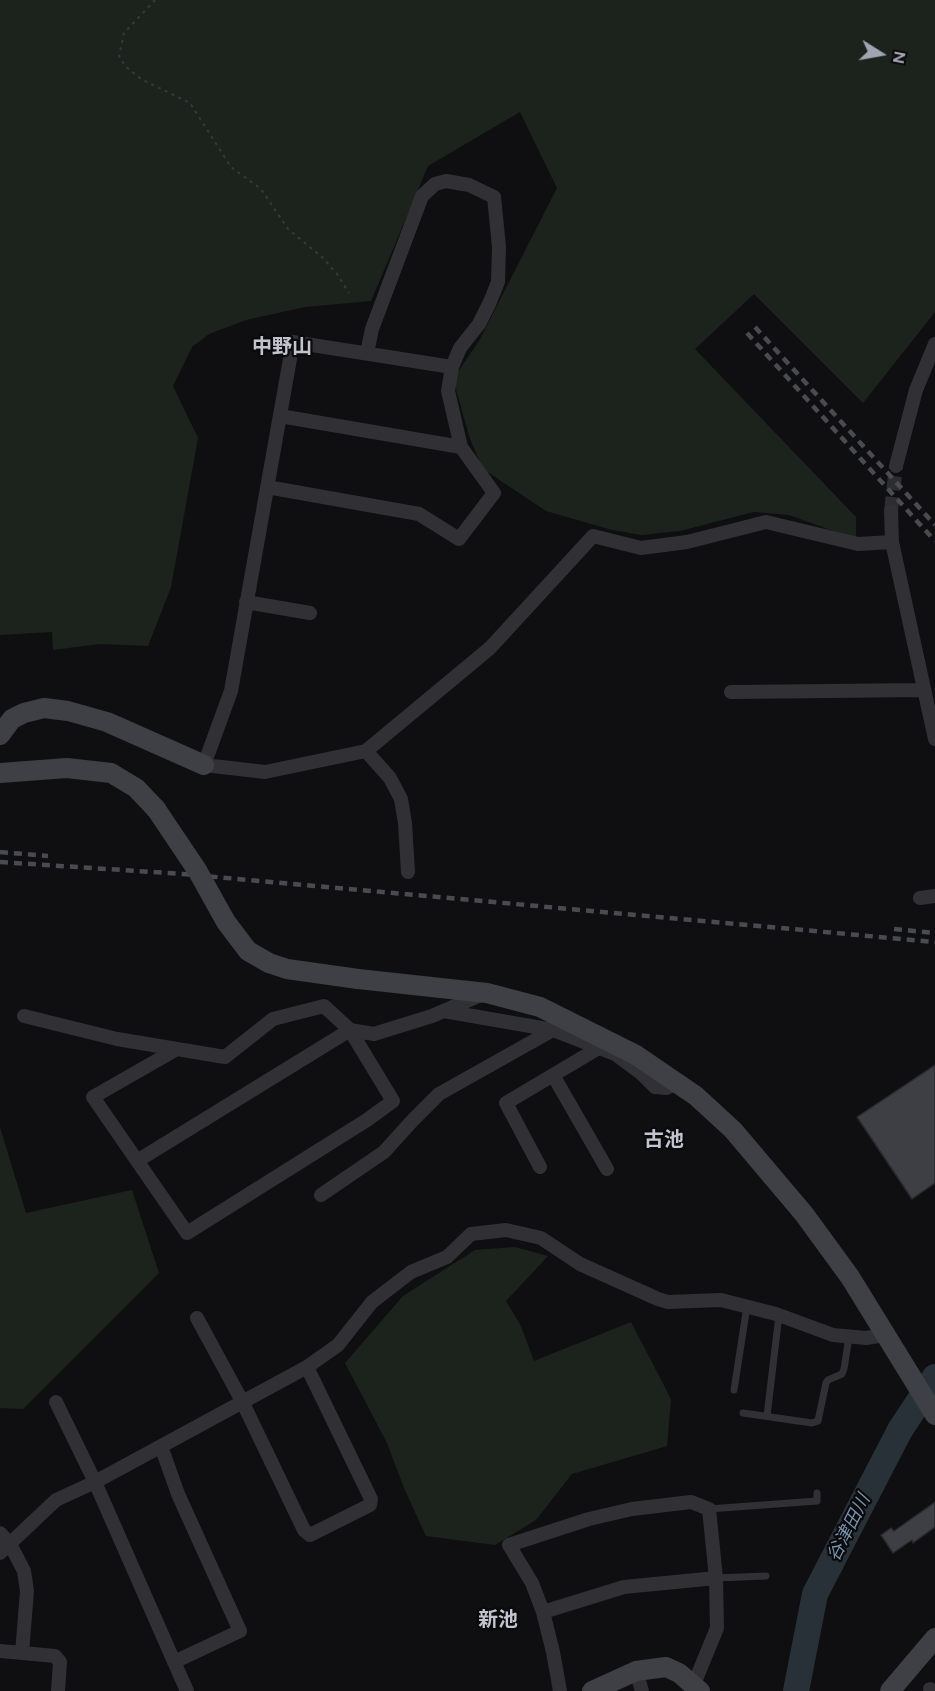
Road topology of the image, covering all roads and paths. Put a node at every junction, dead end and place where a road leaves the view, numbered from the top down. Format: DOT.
graph roads {
  1 [pos="155,0"];
  2 [pos="349,292"];
  3 [pos="935,344"];
  4 [pos="367,354"];
  5 [pos="452,367"];
  6 [pos="280,416"];
  7 [pos="461,447"];
  8 [pos="896,466"];
  9 [pos="267,487"];
  10 [pos="891,512"];
  11 [pos="892,542"];
  12 [pos="246,602"];
  13 [pos="310,613"];
  14 [pos="924,690"];
  15 [pos="731,692"];
  16 [pos="0,735"];
  17 [pos="935,739"];
  18 [pos="366,751"];
  19 [pos="204,765"];
  20 [pos="0,773"];
  21 [pos="408,872"];
  22 [pos="935,896"];
  23 [pos="920,898"];
  24 [pos="487,993"];
  25 [pos="444,1011"];
  26 [pos="24,1016"];
  27 [pos="350,1030"];
  28 [pos="553,1030"];
  29 [pos="177,1049"];
  30 [pos="597,1049"];
  31 [pos="553,1075"];
  32 [pos="678,1083"];
  33 [pos="137,1161"];
  34 [pos="540,1167"];
  35 [pos="607,1169"];
  36 [pos="321,1195"];
  37 [pos="747,1306"];
  38 [pos="778,1315"];
  39 [pos="197,1318"];
  40 [pos="849,1337"];
  41 [pos="888,1340"];
  42 [pos="307,1367"];
  43 [pos="734,1390"];
  44 [pos="242,1401"];
  45 [pos="56,1402"];
  46 [pos="930,1407"];
  47 [pos="743,1413"];
  48 [pos="767,1416"];
  49 [pos="160,1446"];
  50 [pos="95,1482"];
  51 [pos="817,1493"];
  52 [pos="710,1509"];
  53 [pos="3,1543"];
  54 [pos="766,1576"];
  55 [pos="716,1578"];
  56 [pos="543,1612"];
  57 [pos="935,1638"];
  58 [pos="0,1651"];
  59 [pos="22,1653"];
  60 [pos="174,1662"];
  61 [pos="636,1671"];
  62 [pos="697,1688"];
  63 [pos="58,1691"];
  64 [pos="187,1691"];
  65 [pos="560,1691"];
  66 [pos="592,1691"];
  67 [pos="642,1691"];
  68 [pos="890,1691"];
  1 -- 2 [label="path"];
  3 -- 8 [label="street"];
  4 -- 5 [label="street"];
  4 -- 5 [label="street"];
  4 -- 6 [label="street"];
  5 -- 7 [label="street"];
  6 -- 7 [label="street"];
  6 -- 9 [label="street"];
  7 -- 9 [label="street"];
  9 -- 12 [label="street"];
  10 -- 11 [label="street"];
  11 -- 14 [label="street"];
  11 -- 18 [label="street"];
  12 -- 13 [label="street"];
  12 -- 19 [label="street"];
  14 -- 15 [label="street"];
  14 -- 17 [label="street"];
  16 -- 19 [label="street"];
  18 -- 19 [label="street"];
  18 -- 21 [label="street"];
  20 -- 24 [label="street, bridge"];
  22 -- 23 [label="street"];
  24 -- 25 [label="street"];
  24 -- 32 [label="street"];
  25 -- 27 [label="street"];
  25 -- 28 [label="street"];
  26 -- 29 [label="street"];
  27 -- 29 [label="street"];
  27 -- 33 [label="street"];
  27 -- 33 [label="street"];
  28 -- 30 [label="street"];
  28 -- 36 [label="street"];
  29 -- 33 [label="street"];
  30 -- 31 [label="street"];
  30 -- 32 [label="street"];
  31 -- 34 [label="street"];
  31 -- 35 [label="street"];
  32 -- 41 [label="street"];
  37 -- 38 [label="street"];
  37 -- 42 [label="street"];
  37 -- 43 [label="lane"];
  38 -- 40 [label="street"];
  38 -- 48 [label="lane"];
  39 -- 44 [label="street"];
  40 -- 41 [label="street"];
  40 -- 48 [label="lane"];
  41 -- 46 [label="street"];
  42 -- 44 [label="street"];
  42 -- 44 [label="street"];
  44 -- 49 [label="street"];
  45 -- 50 [label="street"];
  47 -- 48 [label="lane"];
  49 -- 50 [label="street"];
  49 -- 60 [label="street"];
  50 -- 53 [label="street"];
  50 -- 60 [label="street"];
  51 -- 52 [label="lane"];
  52 -- 55 [label="street"];
  52 -- 56 [label="street"];
  53 -- 59 [label="street"];
  54 -- 55 [label="lane"];
  55 -- 56 [label="street"];
  55 -- 62 [label="street"];
  56 -- 65 [label="street"];
  57 -- 68 [label="street"];
  58 -- 59 [label="street"];
  59 -- 63 [label="street"];
  60 -- 64 [label="street"];
  61 -- 62 [label="street"];
  61 -- 66 [label="street"];
  61 -- 67 [label="street"];
}
